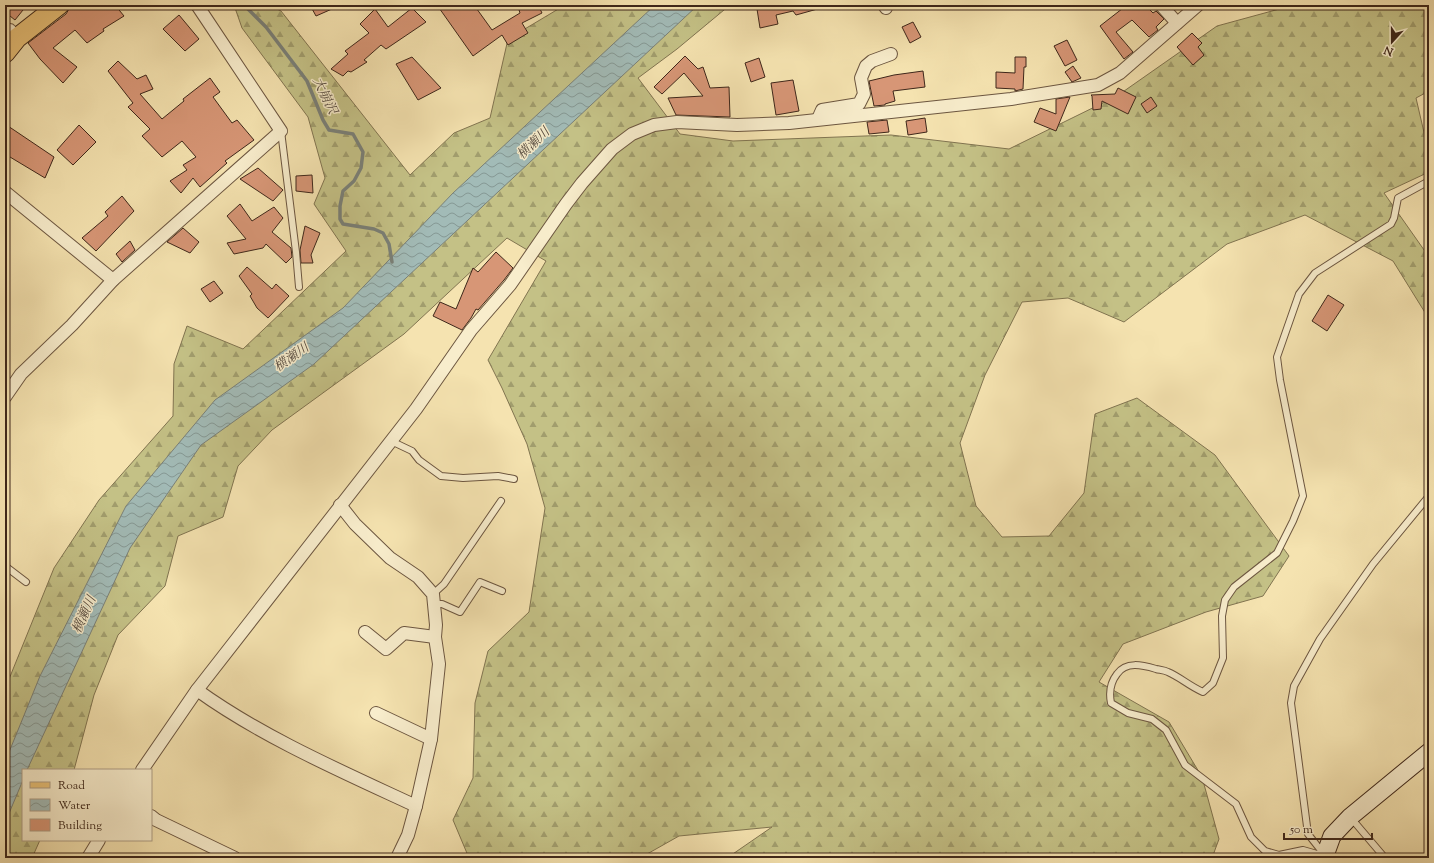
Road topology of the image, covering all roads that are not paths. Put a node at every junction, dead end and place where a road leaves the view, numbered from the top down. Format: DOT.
graph roads {
  1 [pos="59,5"];
  2 [pos="197,5"];
  3 [pos="1161,5"];
  4 [pos="1198,5"];
  5 [pos="1177,24"];
  6 [pos="11,34"];
  7 [pos="5,53"];
  8 [pos="891,54"];
  9 [pos="818,119"];
  10 [pos="281,131"];
  11 [pos="1429,182"];
  12 [pos="5,192"];
  13 [pos="113,280"];
  14 [pos="299,287"];
  15 [pos="5,396"];
  16 [pos="391,441"];
  17 [pos="514,479"];
  18 [pos="1429,496"];
  19 [pos="501,501"];
  20 [pos="340,505"];
  21 [pos="5,566"];
  22 [pos="26,582"];
  23 [pos="502,591"];
  24 [pos="434,599"];
  25 [pos="366,632"];
  26 [pos="435,638"];
  27 [pos="197,690"];
  28 [pos="376,712"];
  29 [pos="431,739"];
  30 [pos="1429,752"];
  31 [pos="143,769"];
  32 [pos="416,806"];
  33 [pos="152,817"];
  34 [pos="1350,817"];
  35 [pos="98,841"];
  36 [pos="1325,857"];
  37 [pos="88,858"];
  38 [pos="235,858"];
  39 [pos="397,858"];
  40 [pos="1385,858"];
  1 -- 6 [label="main road"];
  2 -- 10 [label="street"];
  3 -- 5 [label="street"];
  4 -- 5 [label="street"];
  5 -- 9 [label="street"];
  6 -- 7 [label="main road"];
  8 -- 9 [label="street"];
  9 -- 16 [label="street"];
  10 -- 13 [label="street"];
  10 -- 14 [label="lane"];
  11 -- 36 [label="lane"];
  12 -- 13 [label="street"];
  13 -- 15 [label="street"];
  16 -- 17 [label="lane"];
  16 -- 20 [label="street"];
  18 -- 36 [label="lane"];
  19 -- 24 [label="lane"];
  20 -- 24 [label="street"];
  20 -- 27 [label="street"];
  21 -- 22 [label="lane"];
  23 -- 24 [label="lane"];
  24 -- 26 [label="street"];
  25 -- 26 [label="street"];
  26 -- 29 [label="street"];
  27 -- 31 [label="street"];
  27 -- 32 [label="street"];
  28 -- 29 [label="street"];
  29 -- 32 [label="street"];
  30 -- 34 [label="street"];
  32 -- 39 [label="street"];
  33 -- 38 [label="street"];
  34 -- 36 [label="street"];
  34 -- 40 [label="lane"];
  35 -- 37 [label="street"];
}
